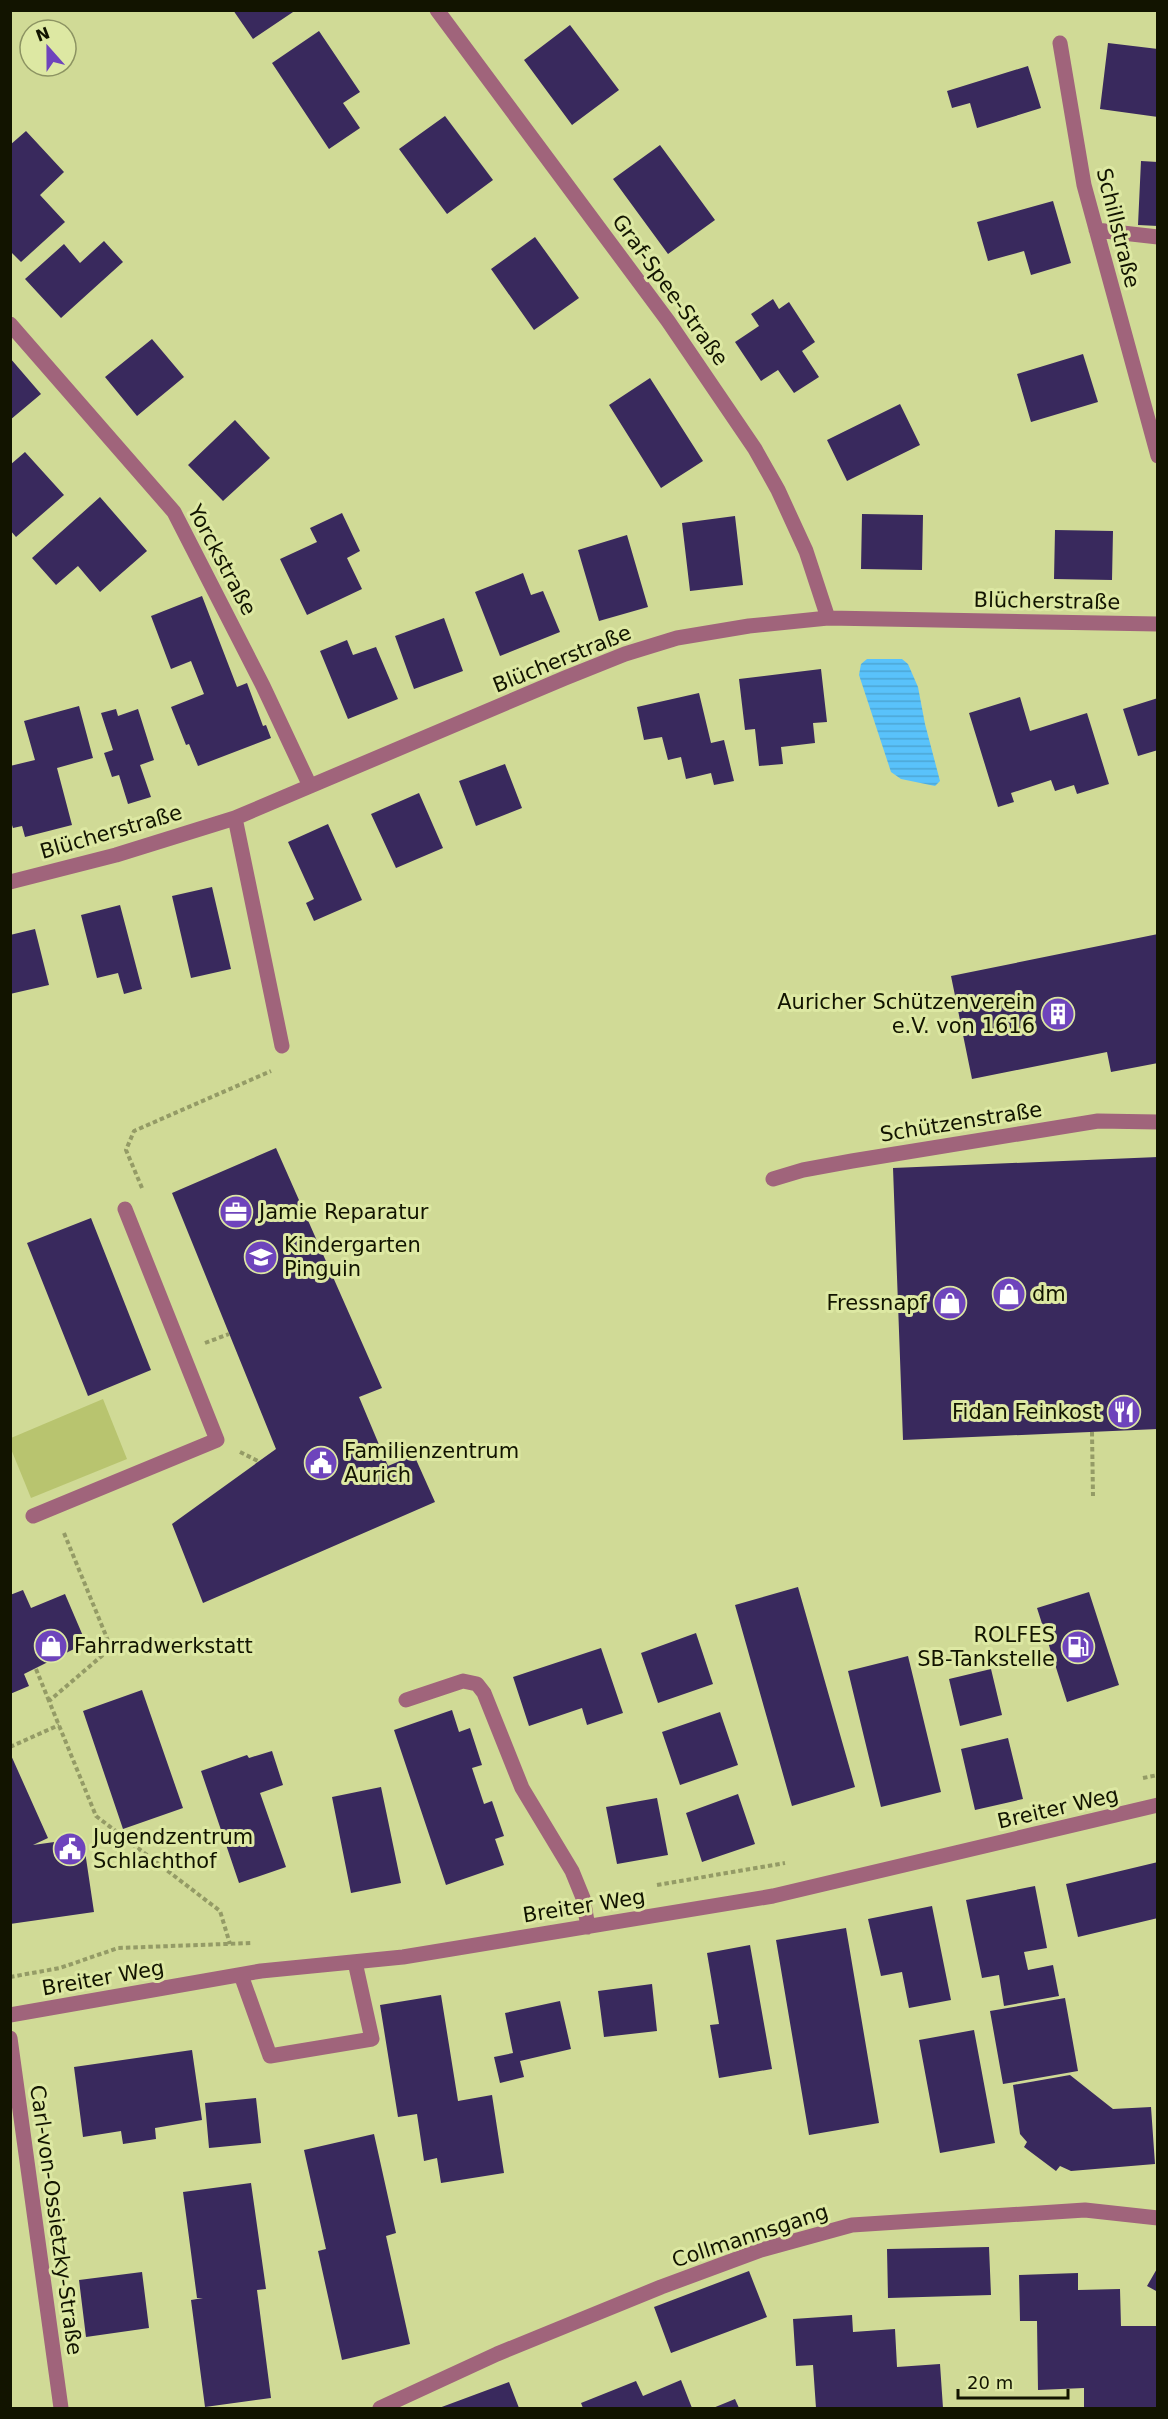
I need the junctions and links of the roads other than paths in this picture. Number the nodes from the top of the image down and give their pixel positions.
1 (437, 10) edge
2 (1060, 43) dead end
3 (1096, 230) junction
4 (1158, 237) edge
5 (10, 324) edge
6 (1158, 456) edge
7 (828, 618) junction
8 (1158, 624) edge
9 (310, 786) junction
10 (235, 818) junction
11 (10, 882) edge
12 (282, 1046) road end
13 (1158, 1122) edge
14 (773, 1179) dead end
15 (125, 1209) road end
16 (33, 1516) dead end
17 (406, 1700) dead end
18 (1158, 1806) edge
19 (588, 1927) junction
20 (355, 1962) junction
21 (241, 1975) junction
22 (10, 2016) edge
23 (10, 2038) edge
24 (1158, 2218) edge
25 (61, 2409) edge
26 (380, 2409) edge

1 - 7 street, Graf-Spee-Straße
2 - 3 street, Schillstraße
3 - 4 street
3 - 6 street, Schillstraße
5 - 9 street, Yorckstraße
7 - 8 street, Blücherstraße
7 - 9 street, Blücherstraße
9 - 10 street, Blücherstraße
10 - 11 street, Blücherstraße
10 - 12 street
13 - 14 street, Schützenstraße
15 - 16 street
17 - 19 street
18 - 19 street, Breiter Weg
19 - 20 street, Breiter Weg
20 - 21 street, Breiter Weg
20 - 21 street
21 - 22 street, Breiter Weg
23 - 25 street, Carl-von-Ossietzky-Straße
24 - 26 street, Collmannsgang

